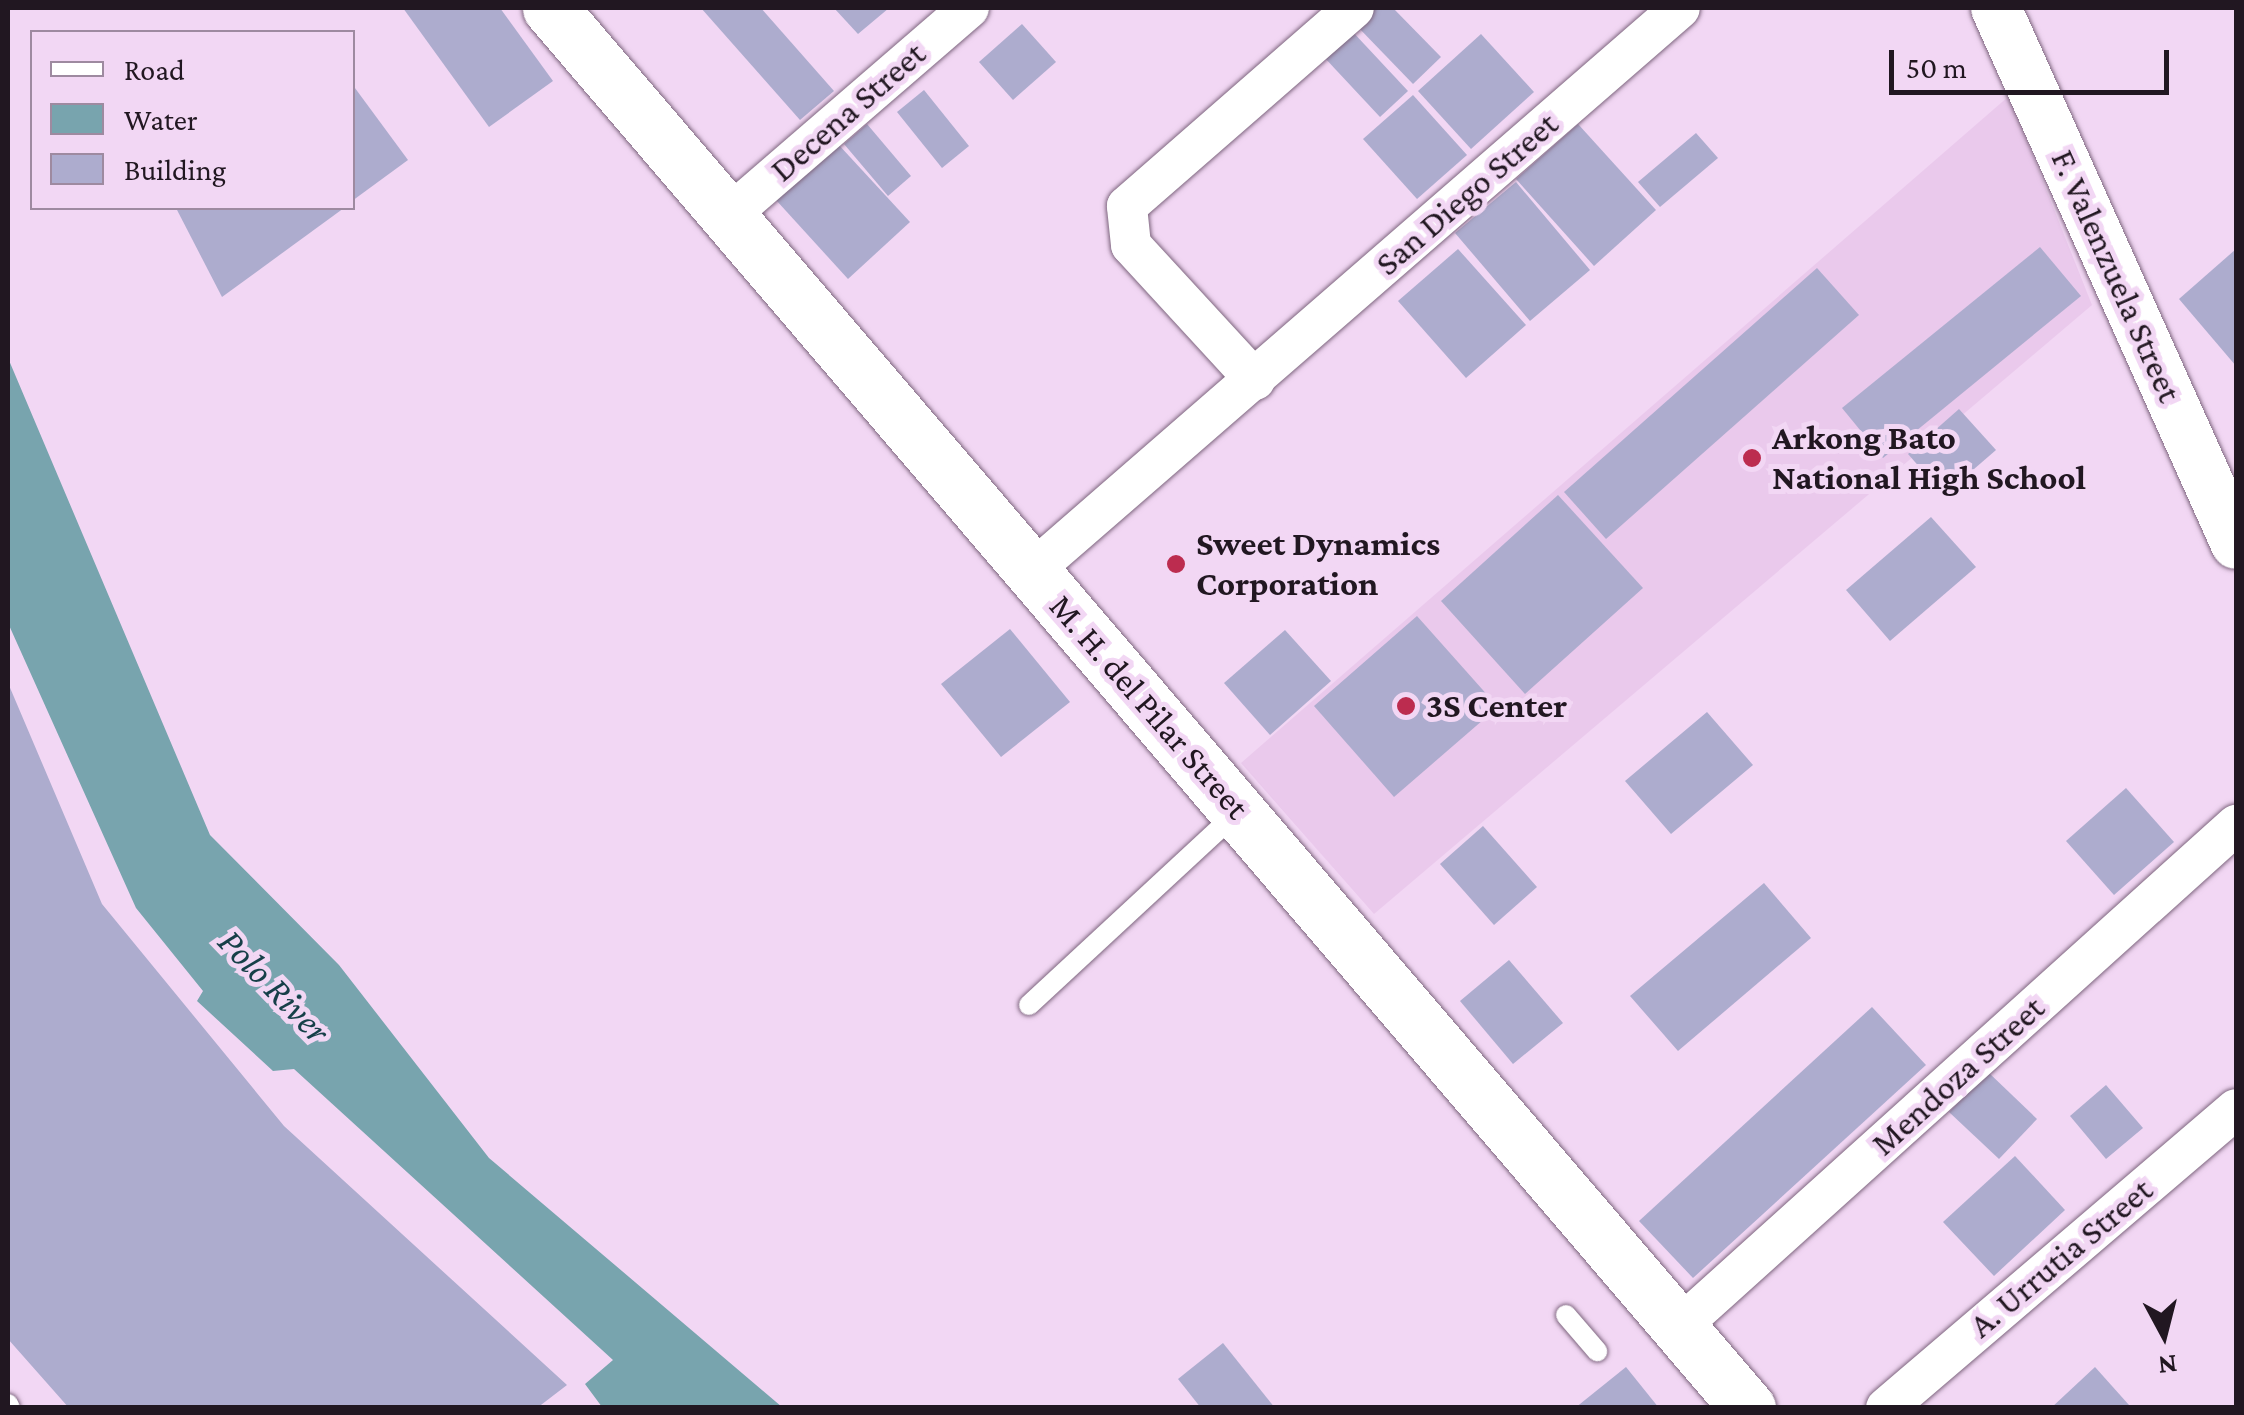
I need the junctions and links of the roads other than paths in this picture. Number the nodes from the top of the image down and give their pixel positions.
1 (969, 8) edge
2 (1354, 8) edge
3 (1680, 8) edge
4 (1996, 8) edge
5 (557, 10) edge
6 (728, 216) junction
7 (1255, 380) junction
8 (2236, 544) edge
9 (1032, 571) junction
10 (1238, 812) junction
11 (2236, 824) edge
12 (1029, 1004) dead end
13 (2236, 1109) edge
14 (1566, 1316) dead end
15 (1679, 1327) junction
16 (1597, 1351) dead end
17 (1748, 1408) edge
18 (1886, 1408) edge

1 - 6 street, Decena Street
2 - 7 street
3 - 7 street, San Diego Street
4 - 8 street, F. Valenzuela Street
5 - 6 main road, M. H. del Pilar Street
6 - 9 main road, M. H. del Pilar Street
7 - 9 street, San Diego Street
9 - 10 main road, M. H. del Pilar Street
10 - 12 lane
10 - 15 main road, M. H. del Pilar Street
11 - 15 street, Mendoza Street
13 - 18 street, A. Urrutia Street
14 - 16 lane
15 - 17 main road, M. H. del Pilar Street

